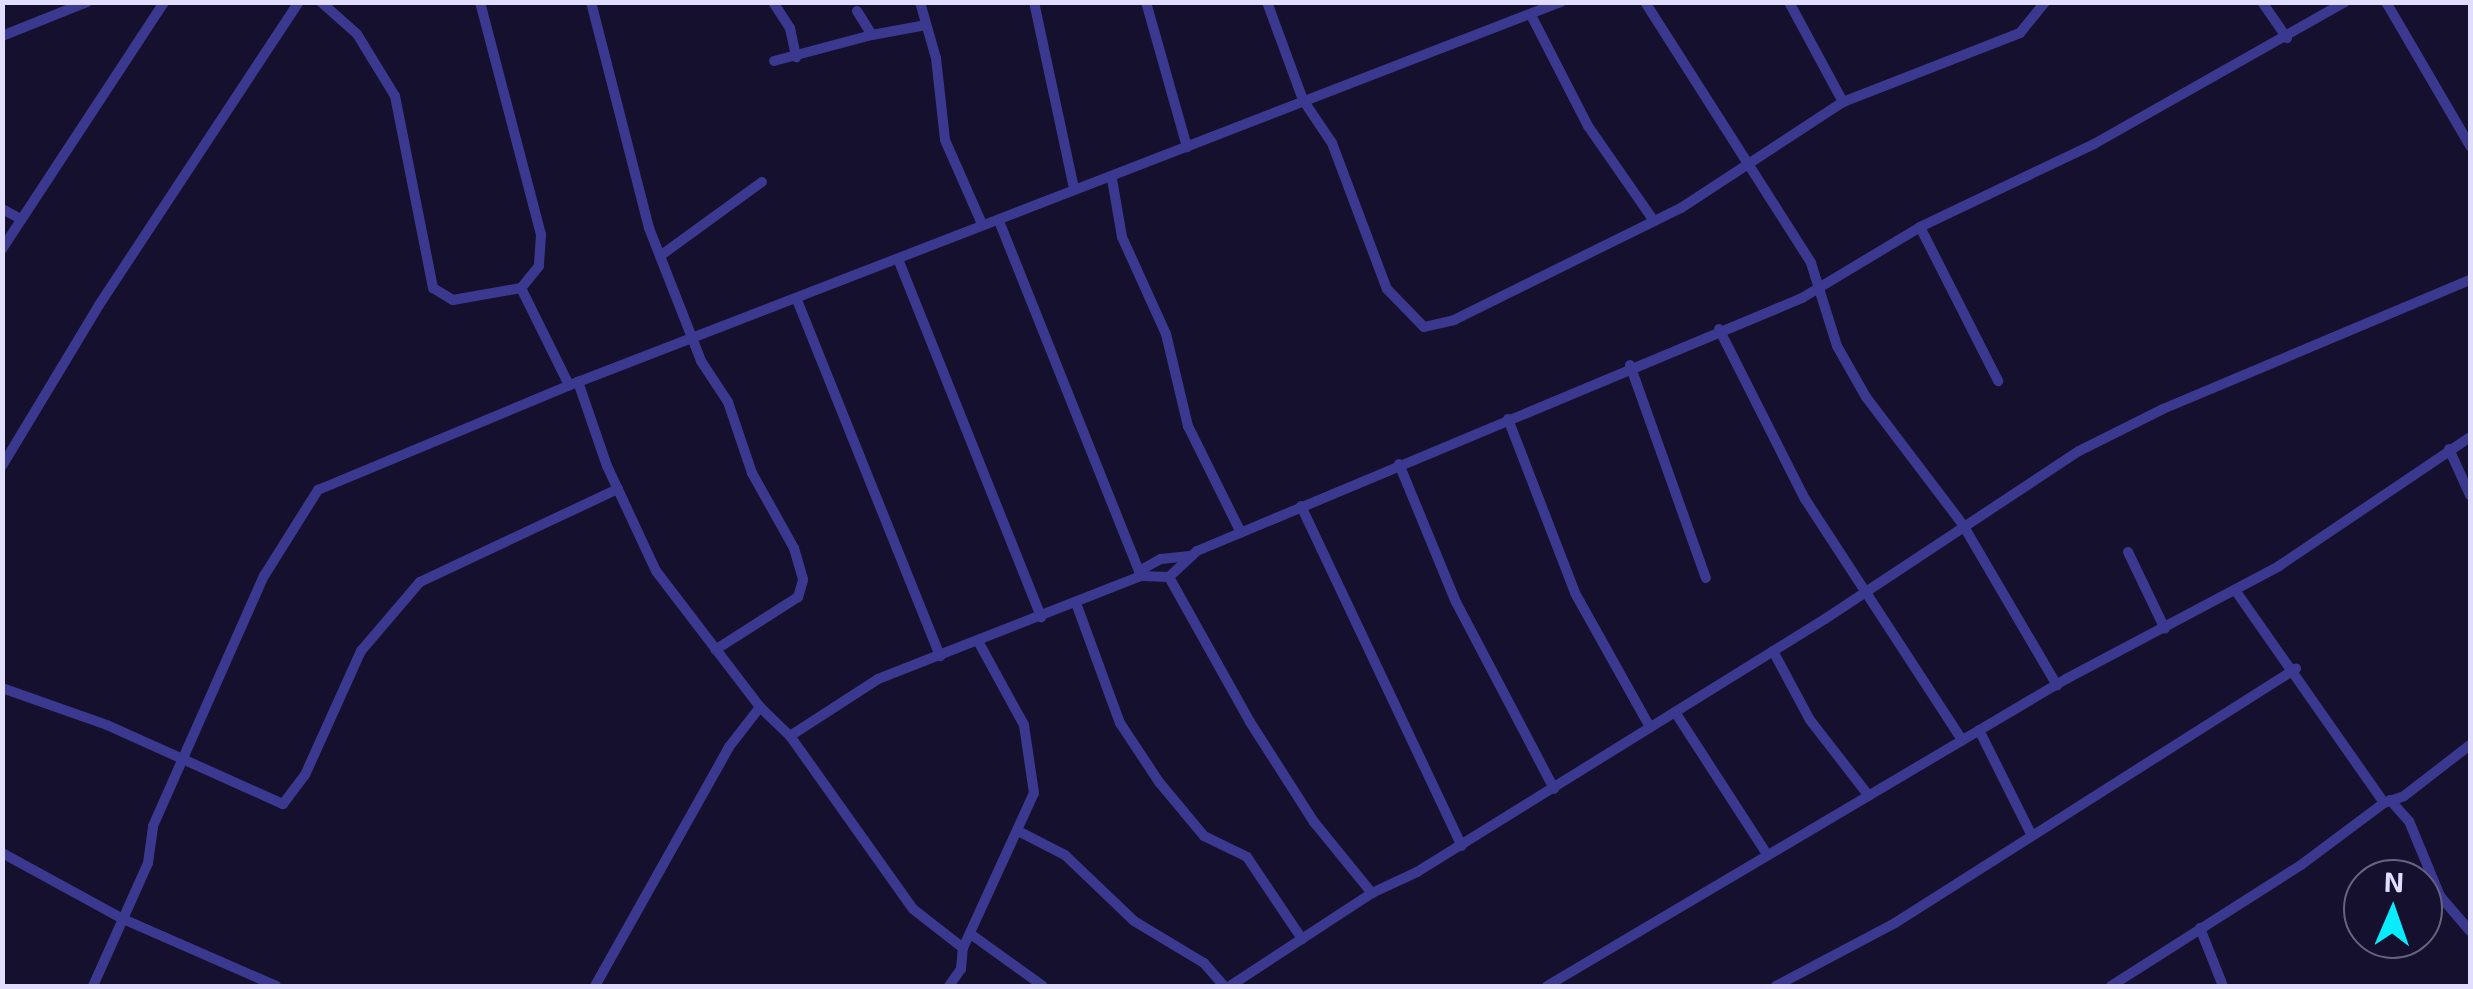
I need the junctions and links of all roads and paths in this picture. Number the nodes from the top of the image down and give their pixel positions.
1 (87, 2) edge
2 (164, 2) edge
3 (299, 2) edge
4 (321, 2) edge
5 (480, 2) edge
6 (773, 2) edge
7 (920, 2) edge
8 (1034, 2) edge
9 (1146, 2) edge
10 (1266, 2) edge
11 (1560, 2) edge
12 (1644, 2) edge
13 (1789, 2) edge
14 (2045, 2) edge
15 (2262, 2) edge
16 (2345, 2) edge
17 (2386, 2) edge
18 (592, 4) edge
19 (857, 11) dead end
20 (1531, 16) junction
21 (926, 26) junction
22 (2, 36) edge
23 (872, 36) junction
24 (2287, 38) junction
25 (796, 57) junction
26 (774, 61) dead end
27 (1302, 100) junction
28 (1843, 102) junction
29 (2470, 146) edge
30 (1186, 147) junction
31 (1746, 171) junction
32 (1112, 178) junction
33 (762, 182) dead end
34 (1074, 188) junction
35 (2, 209) edge
36 (19, 218) junction
37 (999, 221) junction
38 (1654, 221) junction
39 (982, 224) junction
40 (1920, 227) junction
41 (2, 250) edge
42 (660, 256) junction
43 (898, 259) junction
44 (2470, 280) edge
45 (521, 288) junction
46 (1816, 289) junction
47 (797, 300) junction
48 (1719, 329) junction
49 (694, 339) junction
50 (1630, 365) junction
51 (1998, 381) dead end
52 (573, 384) junction
53 (1508, 418) junction
54 (2470, 437) edge
55 (2449, 448) junction
56 (1399, 464) junction
57 (2, 466) edge
58 (618, 489) junction
59 (2470, 495) edge
60 (1301, 506) junction
61 (1964, 525) junction
62 (1241, 533) junction
63 (2128, 552) dead end
64 (1192, 556) junction
65 (1140, 574) junction
66 (1170, 577) junction
67 (1706, 578) dead end
68 (2235, 590) junction
69 (1864, 594) junction
70 (1076, 603) junction
71 (1041, 616) junction
72 (2165, 629) junction
73 (978, 641) junction
74 (715, 650) junction
75 (1773, 650) junction
76 (940, 656) junction
77 (2296, 669) junction
78 (2056, 686) junction
79 (2, 688) edge
80 (760, 708) junction
81 (1674, 712) junction
82 (1650, 728) junction
83 (1980, 730) junction
84 (790, 736) junction
85 (1962, 740) junction
86 (2470, 745) edge
87 (184, 761) junction
88 (1554, 790) junction
89 (1868, 796) junction
90 (2387, 801) junction
91 (1020, 832) junction
92 (2031, 834) junction
93 (1462, 846) junction
94 (2, 853) edge
95 (1767, 854) junction
96 (1372, 893) junction
97 (123, 919) junction
98 (2200, 928) junction
99 (2470, 931) edge
100 (972, 935) junction
101 (1302, 939) junction
102 (962, 948) junction
103 (268, 985) edge
104 (93, 986) edge
105 (595, 986) edge
106 (949, 986) edge
107 (1043, 986) edge
108 (1227, 986) edge
109 (1547, 986) edge
110 (1776, 986) edge
111 (2110, 986) edge
112 (2222, 986) edge

1 - 22 street
2 - 36 street
3 - 57 street
4 - 45 street
5 - 45 street
6 - 25 street
7 - 21 street
8 - 34 street
9 - 30 street
10 - 27 street
11 - 20 street
12 - 31 street
13 - 28 street
14 - 28 street
15 - 24 street
16 - 24 street
17 - 29 street
18 - 42 street
19 - 23 street
20 - 27 street
20 - 38 street
21 - 23 street
21 - 39 street
23 - 25 street
24 - 40 street
25 - 26 street
27 - 30 street
27 - 38 street
28 - 31 street
30 - 32 street
31 - 38 street
31 - 46 street
32 - 34 street
32 - 62 street
33 - 42 street
34 - 37 street
35 - 36 street
36 - 41 street
37 - 39 street
37 - 65 street
39 - 43 street
40 - 46 street
40 - 51 street
42 - 49 street
43 - 47 street
43 - 71 street
44 - 61 street
45 - 52 street
46 - 48 street
46 - 61 street
47 - 49 street
47 - 76 street
48 - 50 street
48 - 69 street
49 - 52 street
49 - 74 street
50 - 53 street
50 - 67 street
52 - 58 street
52 - 87 street
53 - 56 street
53 - 82 street
54 - 55 street
55 - 59 street
55 - 68 street
56 - 60 street
56 - 88 street
58 - 74 street
58 - 87 street
60 - 62 street
60 - 93 street
61 - 69 street
61 - 78 street
62 - 64 street
63 - 72 street
64 - 65 street
64 - 66 street
65 - 66 street
65 - 70 street
66 - 96 street
68 - 72 street
68 - 77 street
69 - 75 street
69 - 85 street
70 - 71 street
70 - 101 street
71 - 73 street
72 - 78 street
73 - 76 street
73 - 91 street
74 - 80 street
75 - 81 street
75 - 89 street
76 - 84 street
77 - 90 street
77 - 92 street
78 - 83 street
79 - 87 street
80 - 84 street
80 - 105 street
81 - 82 street
81 - 95 street
82 - 88 street
83 - 85 street
83 - 92 street
84 - 102 street
85 - 89 street
86 - 90 street
87 - 97 street
88 - 93 street
89 - 95 street
90 - 98 street
90 - 99 street
91 - 100 street
91 - 108 street
92 - 110 street
93 - 96 street
94 - 97 street
95 - 109 street
96 - 101 street
97 - 103 street
97 - 104 street
98 - 111 street
98 - 112 street
100 - 102 street
100 - 107 street
101 - 108 street
102 - 106 street

